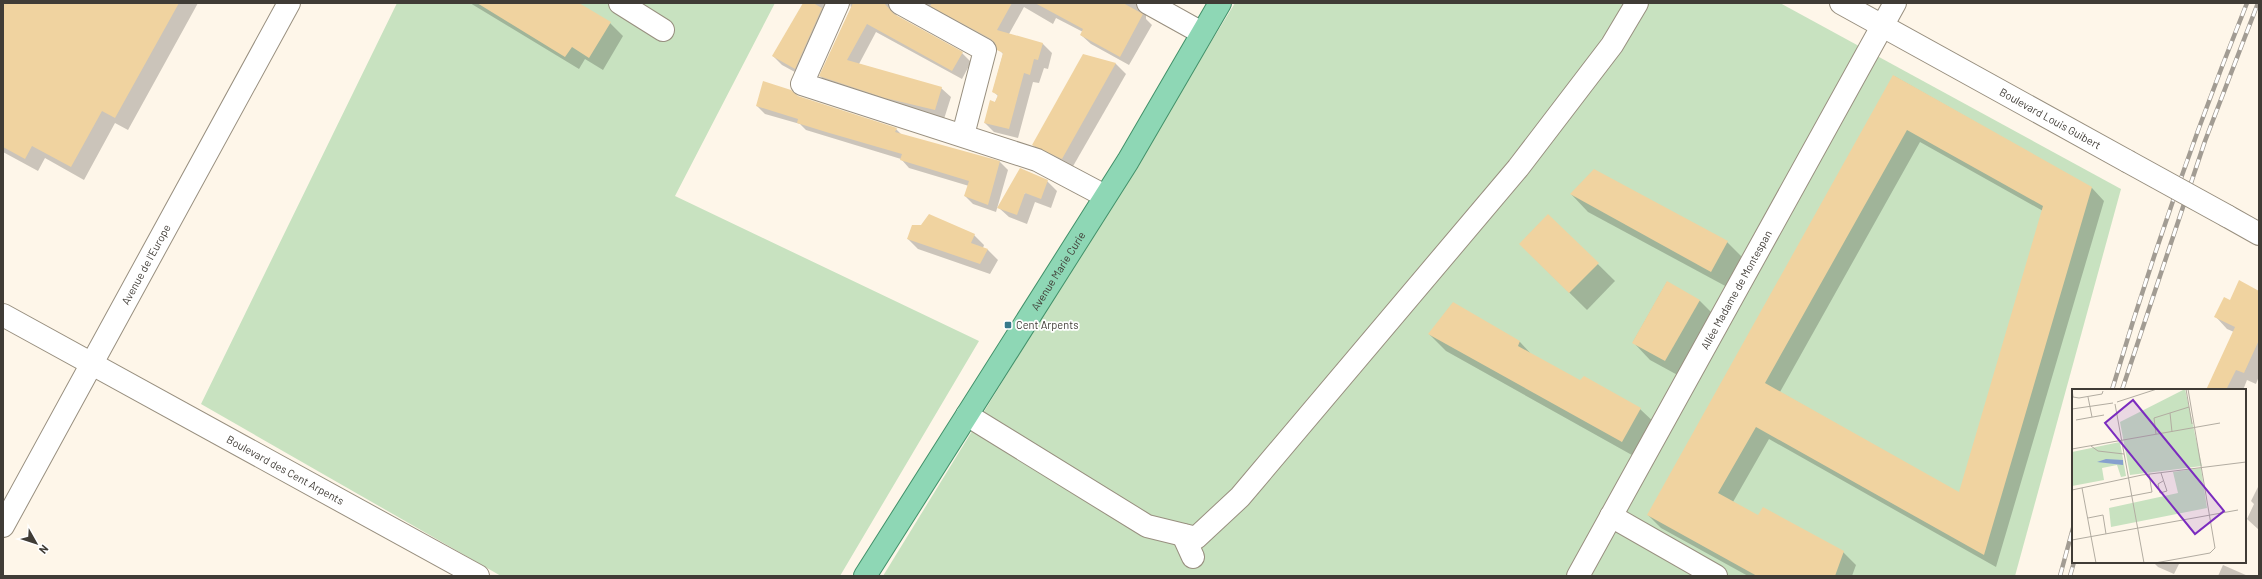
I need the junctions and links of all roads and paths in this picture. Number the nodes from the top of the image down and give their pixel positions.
1 (289, 3) edge
2 (620, 3) edge
3 (838, 3) edge
4 (900, 3) edge
5 (1148, 3) edge
6 (1220, 3) edge
7 (1637, 3) edge
8 (1841, 3) edge
9 (1895, 3) edge
10 (1883, 26) junction
11 (663, 30) dead end
12 (1202, 33) junction
13 (963, 134) junction
14 (1105, 196) junction
15 (2259, 234) edge
16 (3, 315) edge
17 (91, 364) junction
18 (967, 415) junction
19 (1611, 516) junction
20 (3, 526) edge
21 (1183, 535) junction
22 (1194, 557) dead end
23 (478, 576) edge
24 (865, 576) edge
25 (1578, 576) edge
26 (1716, 576) edge

1 - 17 street, Avenue de l'Europe
2 - 11 street
3 - 13 street
4 - 13 street
5 - 12 street
6 - 12 main road, Avenue Marie Curie
7 - 21 street
8 - 10 street, Boulevard Louis Guibert
9 - 10 street, Allée Madame de Montespan
10 - 15 street, Boulevard Louis Guibert, bridge
10 - 19 street, Allée Madame de Montespan
12 - 14 main road, Avenue Marie Curie
13 - 14 street
14 - 18 main road, Avenue Marie Curie
16 - 17 street, Boulevard des Cent Arpents
17 - 20 street, Avenue de l'Europe
17 - 23 street, Boulevard des Cent Arpents
18 - 21 street
18 - 24 main road, Avenue Marie Curie
19 - 25 street, Allée Madame de Montespan
19 - 26 street
21 - 22 street

